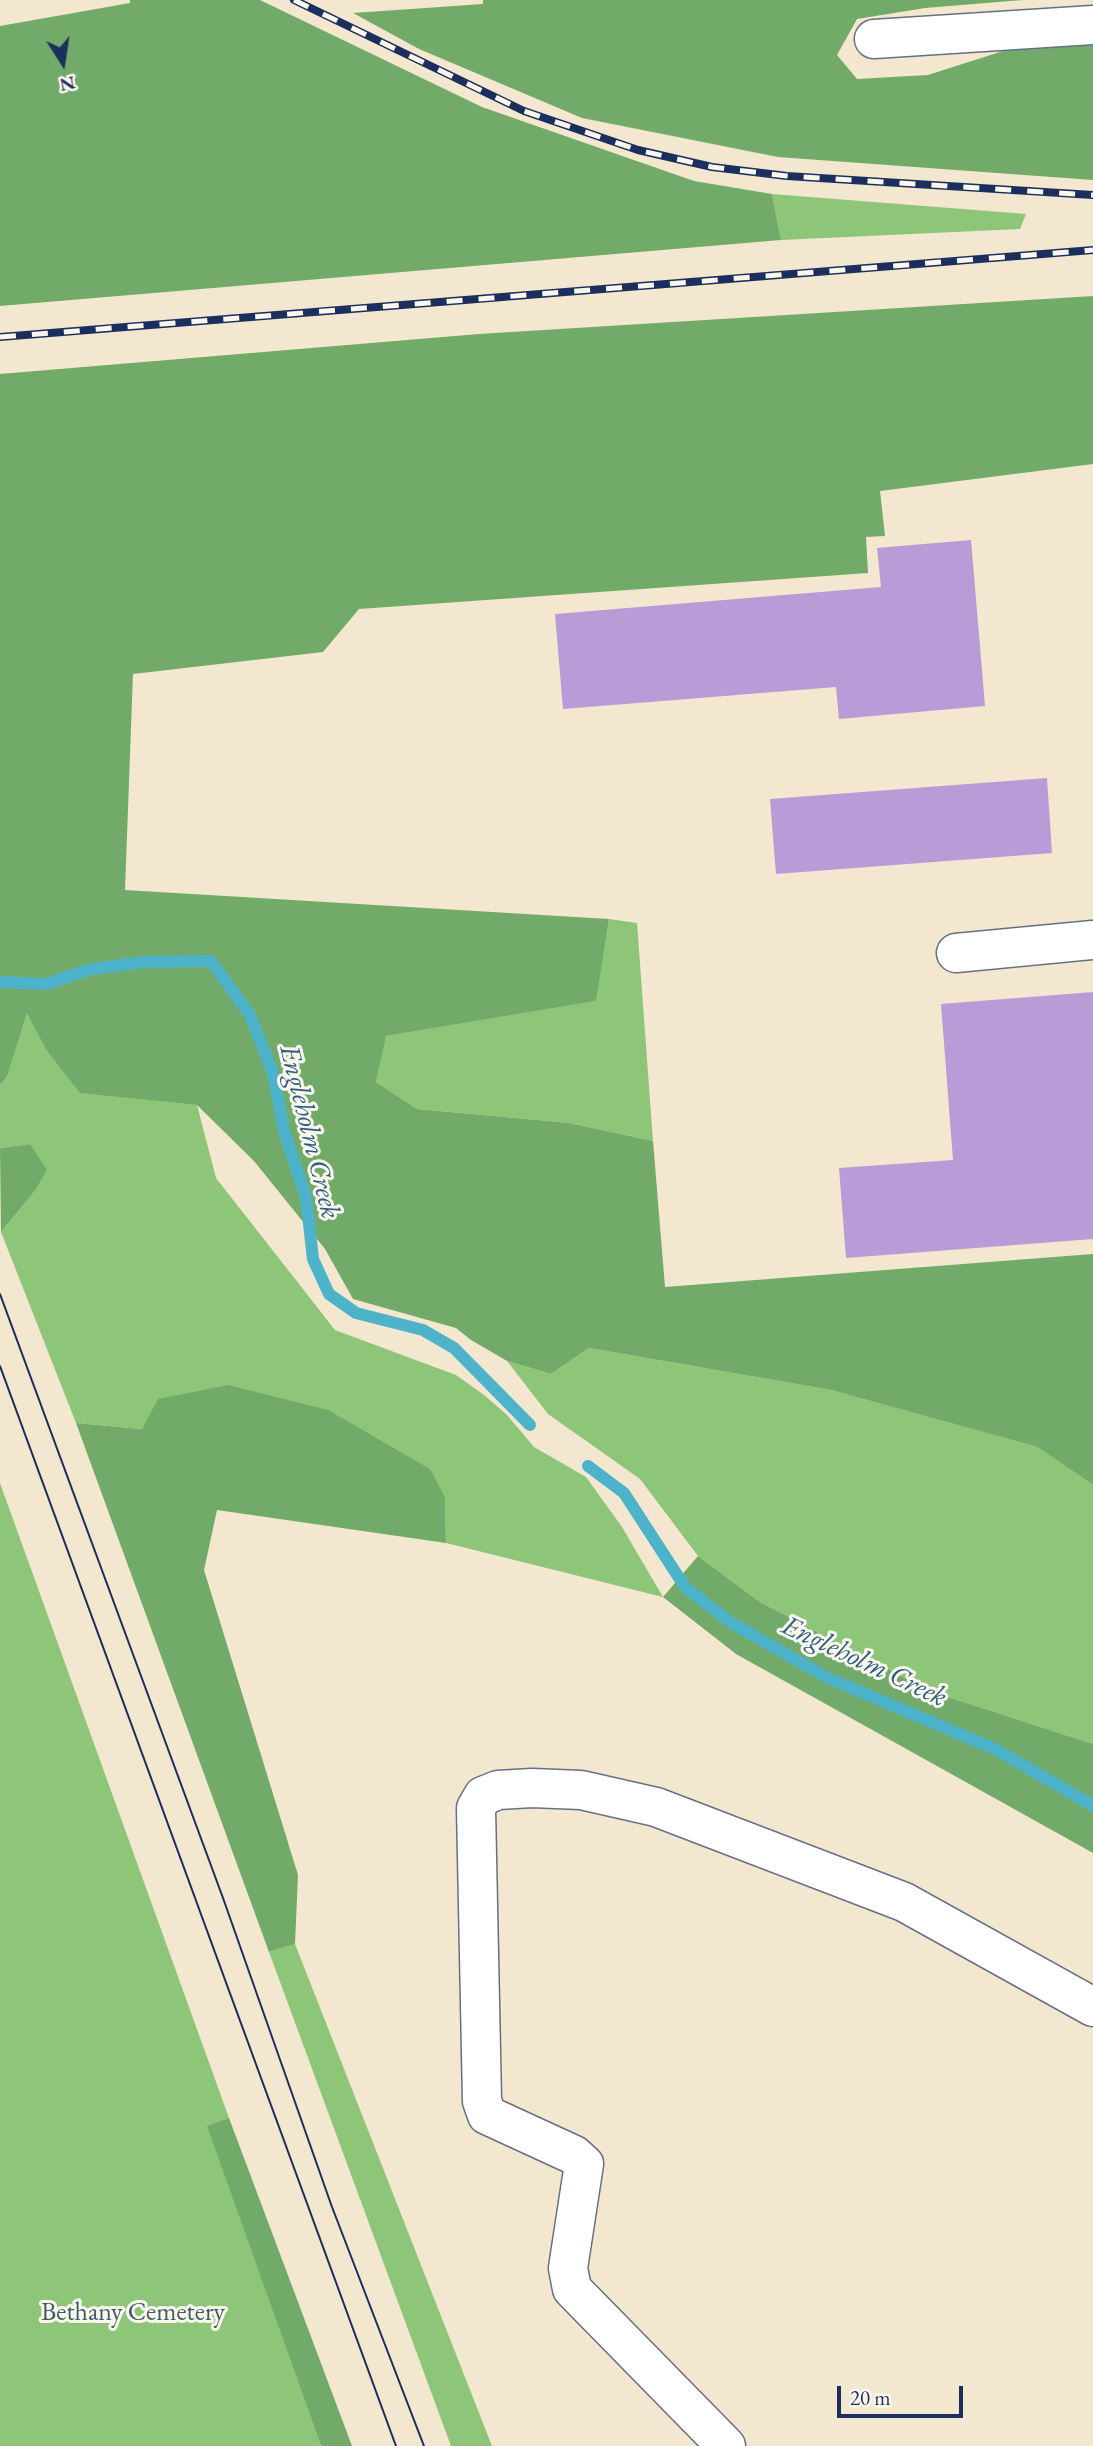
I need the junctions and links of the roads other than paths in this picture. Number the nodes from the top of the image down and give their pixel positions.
1 (1093, 25) edge
2 (874, 38) dead end
3 (1093, 940) edge
4 (956, 953) dead end
5 (1093, 2007) edge
6 (726, 2446) edge

1 - 2 lane
3 - 4 lane
5 - 6 lane

